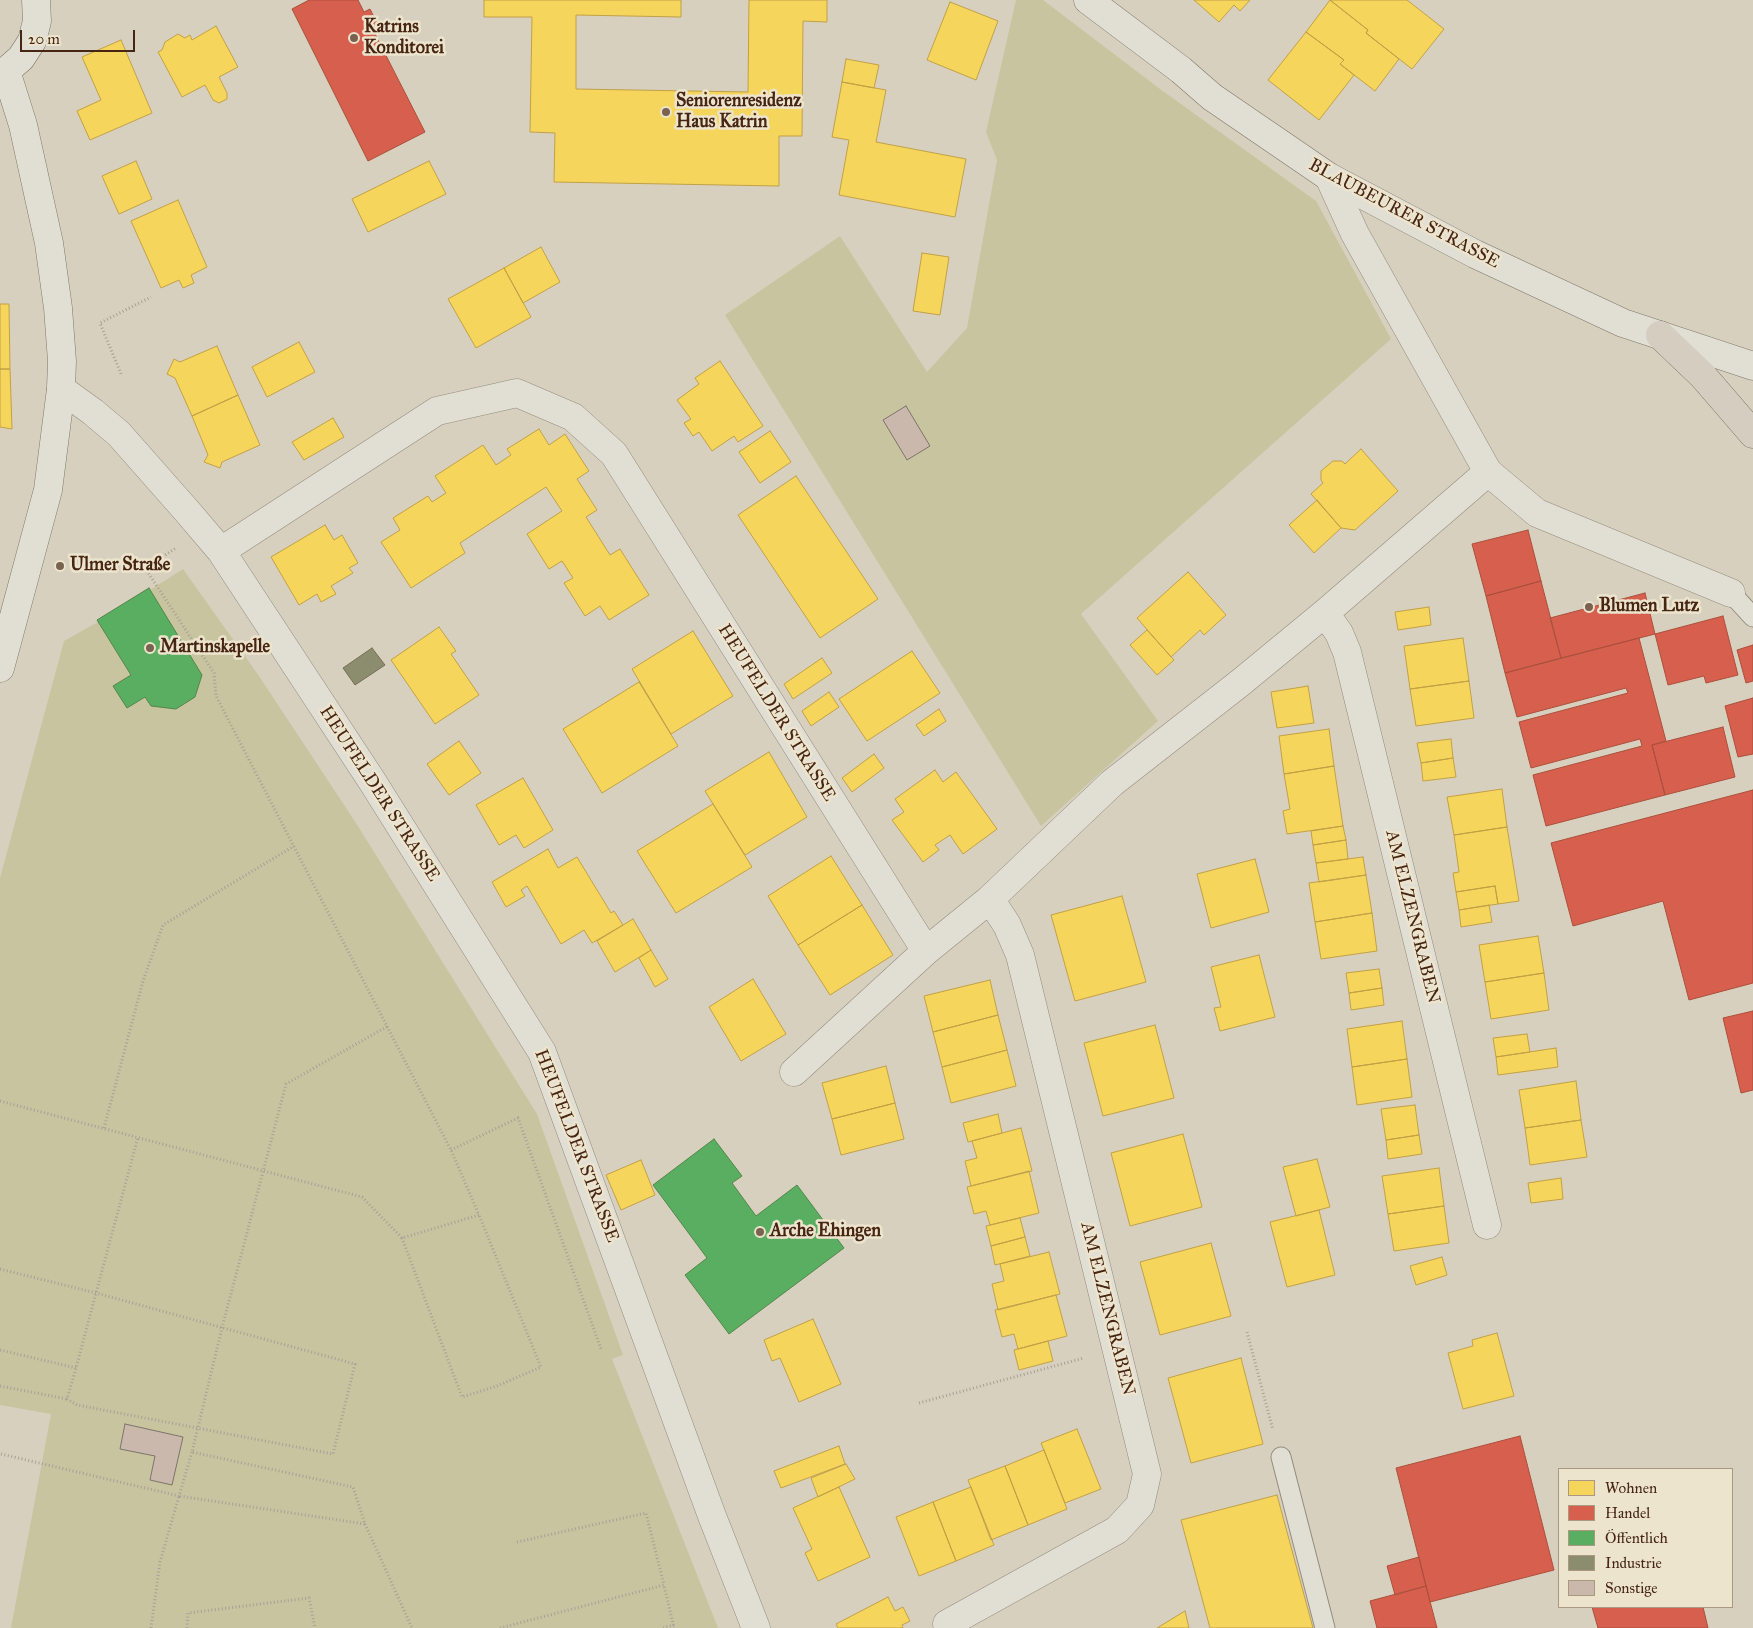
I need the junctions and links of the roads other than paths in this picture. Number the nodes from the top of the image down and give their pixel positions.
1 (37, 0) edge
2 (1088, 0) edge
3 (3, 72) edge
4 (1329, 177) junction
5 (1660, 336) junction
6 (1753, 366) edge
7 (61, 389) junction
8 (1753, 434) edge
9 (1488, 472) junction
10 (221, 551) junction
11 (1731, 593) joint
12 (1325, 613) junction
13 (1753, 617) edge
14 (0, 668) edge
15 (990, 899) junction
16 (926, 951) junction
17 (794, 1072) dead end
18 (1487, 1225) dead end
19 (1281, 1457) road end
20 (948, 1624) dead end
21 (756, 1628) edge
22 (1325, 1628) edge

1 - 3 street
2 - 4 street, BLAUBEURER STRASSE
3 - 7 street
4 - 5 street, BLAUBEURER STRASSE
4 - 9 street
5 - 6 street, BLAUBEURER STRASSE
5 - 8 main road
7 - 10 street, HEUFELDER STRASSE
7 - 14 street
9 - 11 street
9 - 12 street
10 - 16 street, HEUFELDER STRASSE
10 - 21 street, HEUFELDER STRASSE
11 - 13 lane
12 - 15 street
12 - 18 street, AM ELZENGRABEN
15 - 16 street
15 - 20 street, AM ELZENGRABEN
16 - 17 street
19 - 22 lane

